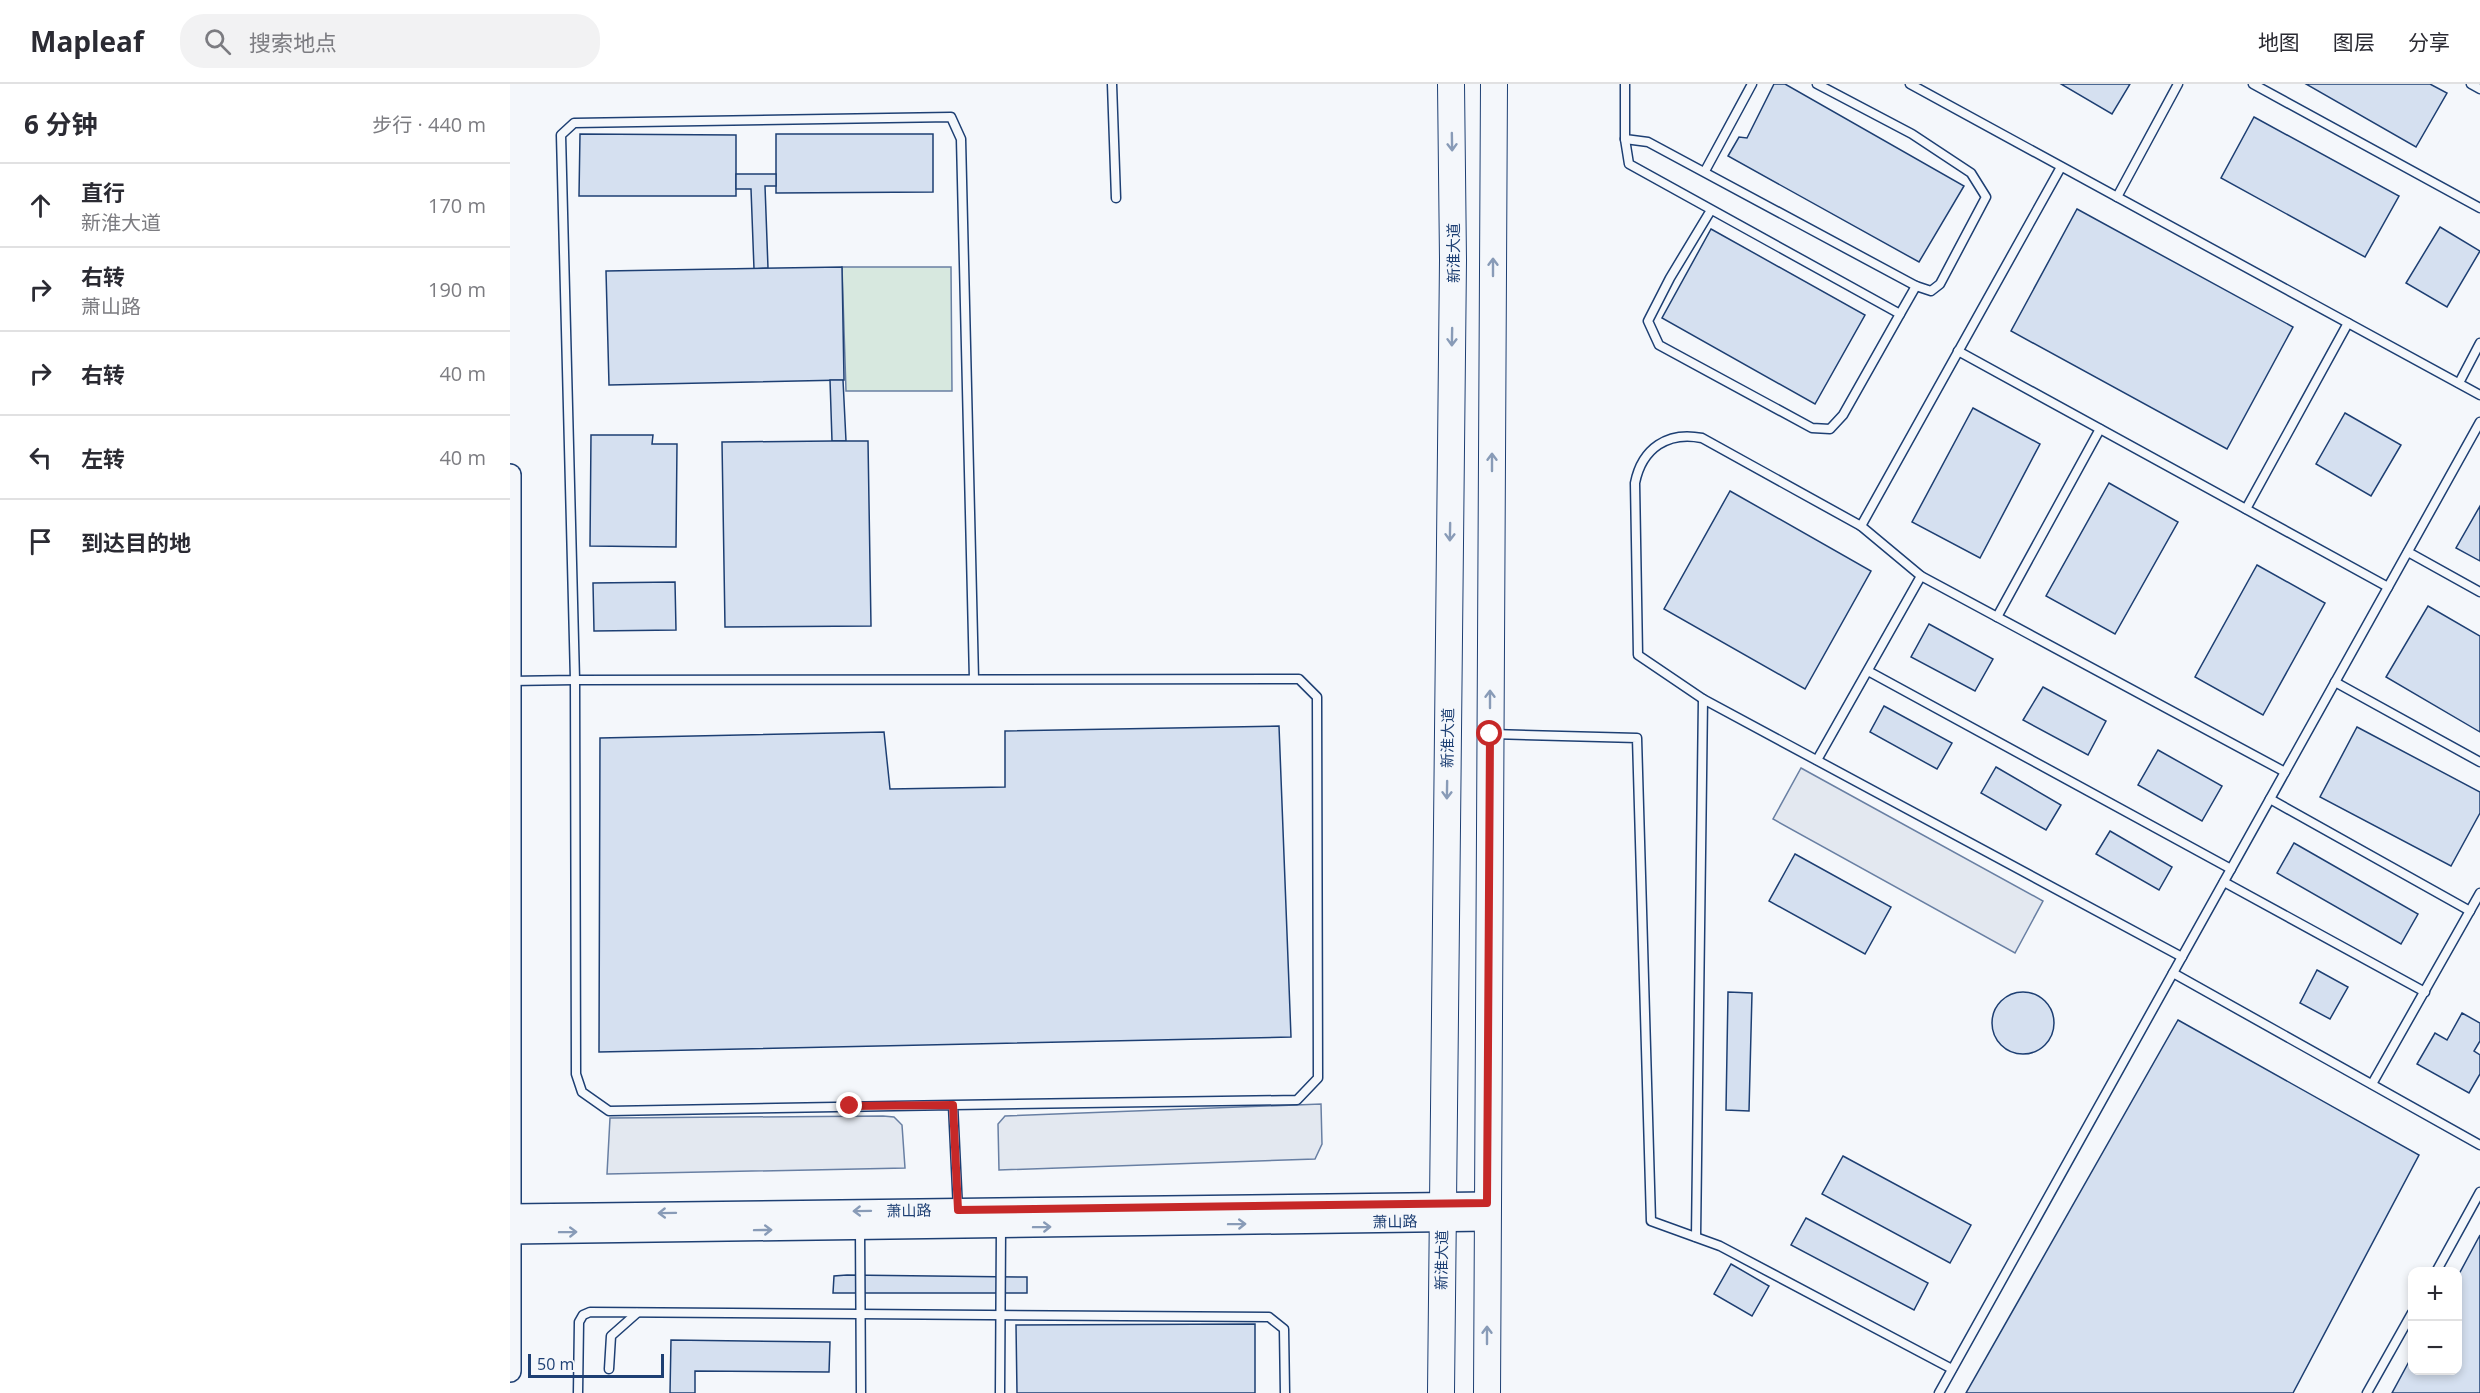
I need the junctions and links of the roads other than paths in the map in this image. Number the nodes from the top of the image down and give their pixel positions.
1 (1112, 84) edge
2 (1451, 84) edge
3 (1494, 84) edge
4 (1625, 84) edge
5 (1752, 84) edge
6 (1817, 84) edge
7 (1910, 84) edge
8 (2178, 84) edge
9 (2253, 84) edge
10 (2471, 84) edge
11 (2480, 89) edge
12 (1625, 139) junction
13 (2061, 166) junction
14 (1704, 171) junction
15 (2116, 197) junction
16 (1116, 198) dead end
17 (2480, 208) edge
18 (1711, 210) junction
19 (1916, 286) junction
20 (1900, 314) junction
21 (2348, 323) junction
22 (2480, 344) edge
23 (1958, 351) junction
24 (2458, 383) junction
25 (2480, 395) edge
26 (2480, 422) edge
27 (2100, 429) junction
28 (510, 475) edge
29 (2246, 509) junction
30 (1861, 526) junction
31 (2408, 552) junction
32 (1921, 576) junction
33 (2388, 587) junction
34 (2480, 592) edge
35 (1997, 617) junction
36 (1868, 671) junction
37 (974, 679) junction
38 (575, 680) junction
39 (510, 681) edge
40 (2335, 682) junction
41 (1703, 699) junction
42 (1490, 734) junction
43 (1817, 760) junction
44 (2480, 762) edge
45 (2285, 772) junction
46 (2270, 800) junction
47 (2231, 869) junction
48 (2224, 882) junction
49 (2480, 893) edge
50 (2470, 911) junction
51 (2182, 957) junction
52 (2173, 973) junction
53 (2425, 992) junction
54 (2372, 1084) junction
55 (953, 1105) junction
56 (2480, 1145) edge
57 (2480, 1192) edge
58 (1442, 1212) junction
59 (1487, 1212) junction
60 (959, 1219) junction
61 (510, 1224) edge
62 (860, 1228) junction
63 (1000, 1228) junction
64 (1696, 1237) junction
65 (2439, 1267) edge
66 (637, 1313) junction
67 (861, 1314) junction
68 (1000, 1315) junction
69 (2408, 1319) edge
70 (609, 1369) dead end
71 (1952, 1369) junction
72 (510, 1371) edge
73 (578, 1393) edge
74 (861, 1393) edge
75 (1000, 1393) edge
76 (1285, 1393) edge
77 (1441, 1393) edge
78 (1487, 1393) edge
79 (1939, 1393) edge
80 (2367, 1393) edge

1 - 16 lane
2 -> 58 main road, 新淮大道
42 -> 3 main road
4 - 12 lane
5 - 14 lane
6 - 19 lane
7 - 13 lane
8 - 15 lane
9 - 17 lane
10 - 11 lane
12 - 14 lane
12 - 18 lane
13 - 15 lane
13 - 23 lane
14 - 19 lane
15 - 21 lane
18 - 20 lane
18 - 20 lane
19 - 20 lane
21 - 24 lane
21 - 29 lane
22 - 24 lane
23 - 27 lane
23 - 30 lane
24 - 25 lane
26 - 31 lane
27 - 29 lane
27 - 35 lane
28 - 39 street
29 - 33 lane
30 - 32 lane
30 - 41 lane
31 - 33 lane
31 - 34 lane
32 - 35 lane
32 - 36 lane
33 - 40 lane
35 - 45 lane
36 - 43 lane
36 - 47 lane
37 - 38 lane
37 - 38 lane
37 - 55 lane
38 - 39 lane
38 - 55 lane
39 - 61 street
40 - 44 lane
40 - 45 lane
41 - 43 lane
41 - 64 lane
42 - 59 main road
42 - 64 lane
43 - 51 lane
45 - 46 lane
46 - 47 lane
46 - 50 lane
47 - 48 lane
48 - 51 lane
48 - 53 lane
49 - 50 lane
50 - 53 lane
51 - 52 lane
52 - 54 lane
52 - 71 lane
53 - 54 lane
54 - 56 lane
55 - 60 lane
57 - 65 lane
58 - 59 street, 萧山路
58 - 60 street, 萧山路
63 -> 58 street, 萧山路
58 - 77 main road, 新淮大道
78 -> 59 main road
60 -> 61 street, 萧山路
60 - 62 street, 萧山路
60 - 63 street, 萧山路
61 -> 62 street, 萧山路
61 - 72 street
62 - 67 lane
63 - 68 lane
64 - 71 lane
66 - 67 lane
66 - 70 lane
66 - 73 lane
67 - 68 lane
67 - 74 lane
68 - 75 lane
68 - 76 lane
69 - 80 lane
71 - 79 lane

